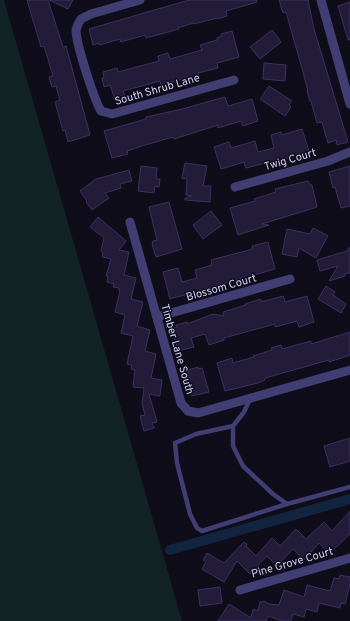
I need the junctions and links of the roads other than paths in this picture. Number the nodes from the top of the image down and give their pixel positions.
1 (140, 0) edge
2 (321, 0) edge
3 (234, 80) dead end
4 (350, 104) edge
5 (350, 152) edge
6 (235, 187) dead end
7 (130, 222) dead end
8 (290, 279) dead end
9 (157, 318) junction
10 (350, 370) edge
11 (250, 398) junction
12 (233, 426) junction
13 (350, 487) edge
14 (286, 504) junction
15 (350, 558) edge
16 (240, 590) dead end

1 - 3 street, South Shrub Lane
2 - 4 street
5 - 6 street, Twig Court
7 - 9 street, Timber Lane South
8 - 9 street, Blossom Court
9 - 11 street, Timber Lane South
10 - 11 street, Timber Lane South
11 - 12 lane
12 - 14 lane
12 - 14 lane
13 - 14 lane
15 - 16 street, Pine Grove Court

